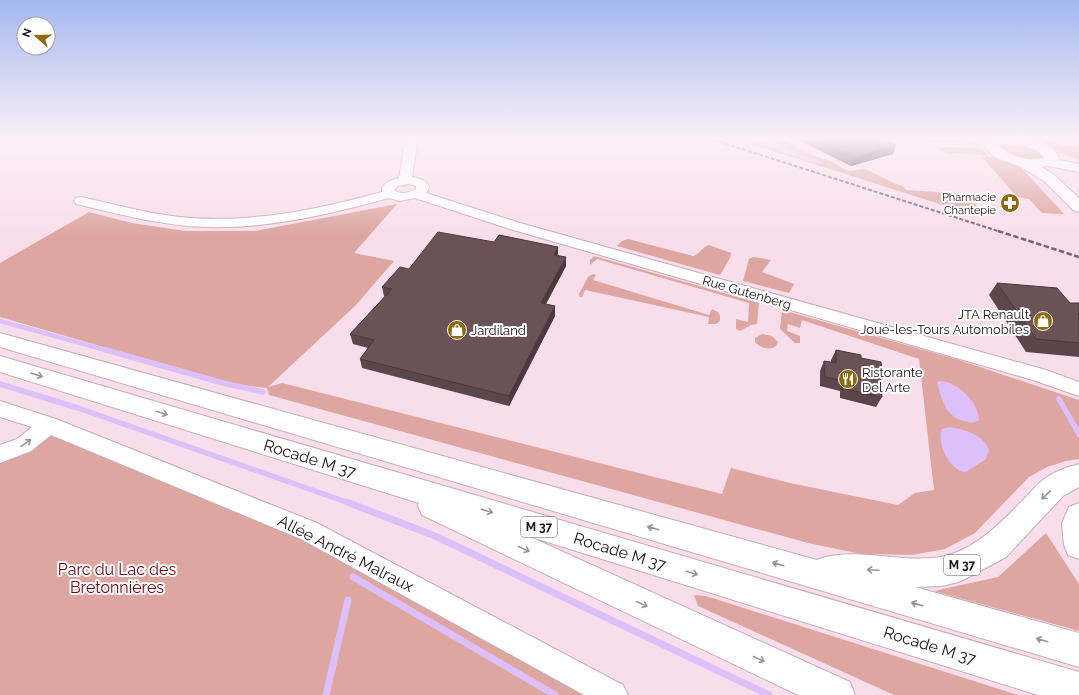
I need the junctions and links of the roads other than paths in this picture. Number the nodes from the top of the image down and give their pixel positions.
1 (406, 170) edge
2 (1037, 170) edge
3 (1048, 170) edge
4 (1049, 178) junction
5 (404, 180) junction
6 (390, 194) junction
7 (415, 194) junction
8 (81, 202) dead end
9 (1079, 207) edge
10 (0, 340) edge
11 (0, 364) edge
12 (1039, 375) junction
13 (1079, 385) edge
14 (1079, 389) edge
15 (0, 409) edge
16 (50, 425) junction
17 (0, 454) edge
18 (362, 473) junction
19 (1079, 475) edge
20 (1079, 516) edge
21 (1079, 545) edge
22 (814, 574) junction
23 (1079, 650) edge
24 (1079, 690) edge
25 (613, 695) edge
26 (837, 695) edge

1 - 5 street
2 - 4 main road
3 - 4 main road
4 - 9 main road
5 - 6 street
5 - 7 street
6 - 7 street
6 - 8 street
7 - 12 street, Rue Gutenberg
22 -> 10 main road, Rocade M 37 / M 37
11 -> 18 main road, Rocade M 37 / M 37
12 - 13 street
12 - 14 street, Rue Gutenberg
15 - 16 street, Allée André Malraux
17 -> 16 street
16 - 25 street, Allée André Malraux
18 -> 24 main road, Rocade M 37 / M 37
18 -> 26 main road, M 37
19 -> 22 main road, M 37
20 - 21 main road
23 -> 22 main road, Rocade M 37 / M 37

